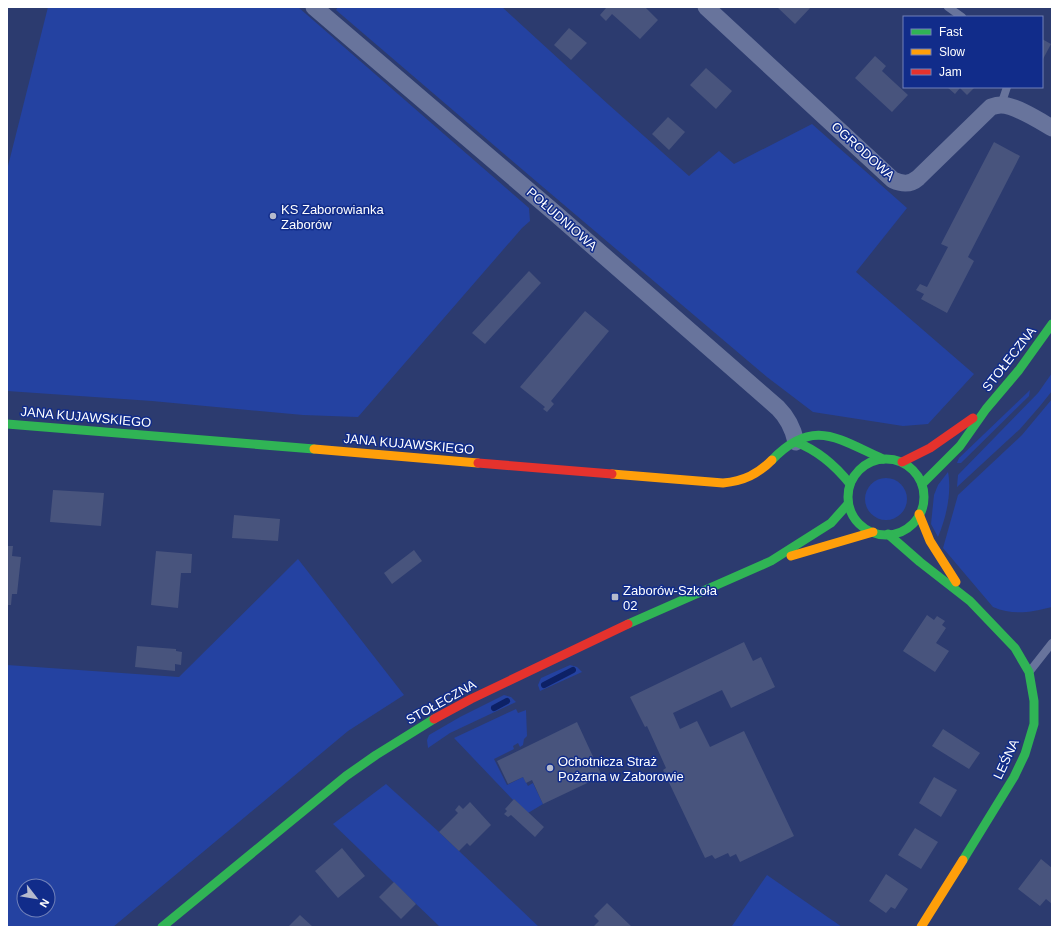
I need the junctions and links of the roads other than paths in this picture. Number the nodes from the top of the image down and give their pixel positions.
1 (314, 7) edge
2 (706, 7) edge
3 (948, 7) edge
4 (961, 16) edge
5 (1007, 88) edge
6 (1001, 105) junction
7 (1052, 128) edge
8 (1052, 324) edge
9 (986, 409) junction
10 (7, 424) edge
11 (796, 442) junction
12 (882, 459) junction
13 (902, 462) junction
14 (850, 484) junction
15 (922, 484) junction
16 (848, 504) junction
17 (919, 514) junction
18 (872, 532) junction
19 (888, 534) junction
20 (771, 561) junction
21 (970, 600) junction
22 (1052, 643) edge
23 (1029, 672) junction
24 (162, 927) edge
25 (921, 927) edge

1 - 11 street, POŁUDNIOWA
2 - 6 street, OGRODOWA
3 - 4 lane
5 - 6 lane
6 - 7 street
8 - 9 main road, STOŁECZNA
9 - 13 main road, STOŁECZNA
9 - 15 main road, STOŁECZNA
10 - 11 main road, JANA KUJAWSKIEGO
11 - 12 main road, JANA KUJAWSKIEGO
11 - 14 main road
12 - 13 main road
12 - 14 main road
13 - 15 main road
14 - 16 main road
15 - 17 main road
16 - 18 main road
16 - 20 main road, STOŁECZNA
17 - 19 main road
17 - 21 main road, LEŚNA
18 - 19 main road
18 - 20 main road, STOŁECZNA
19 - 21 main road, LEŚNA
20 - 24 main road, STOŁECZNA
21 - 23 main road, LEŚNA
22 - 23 lane
23 - 25 main road, LEŚNA

